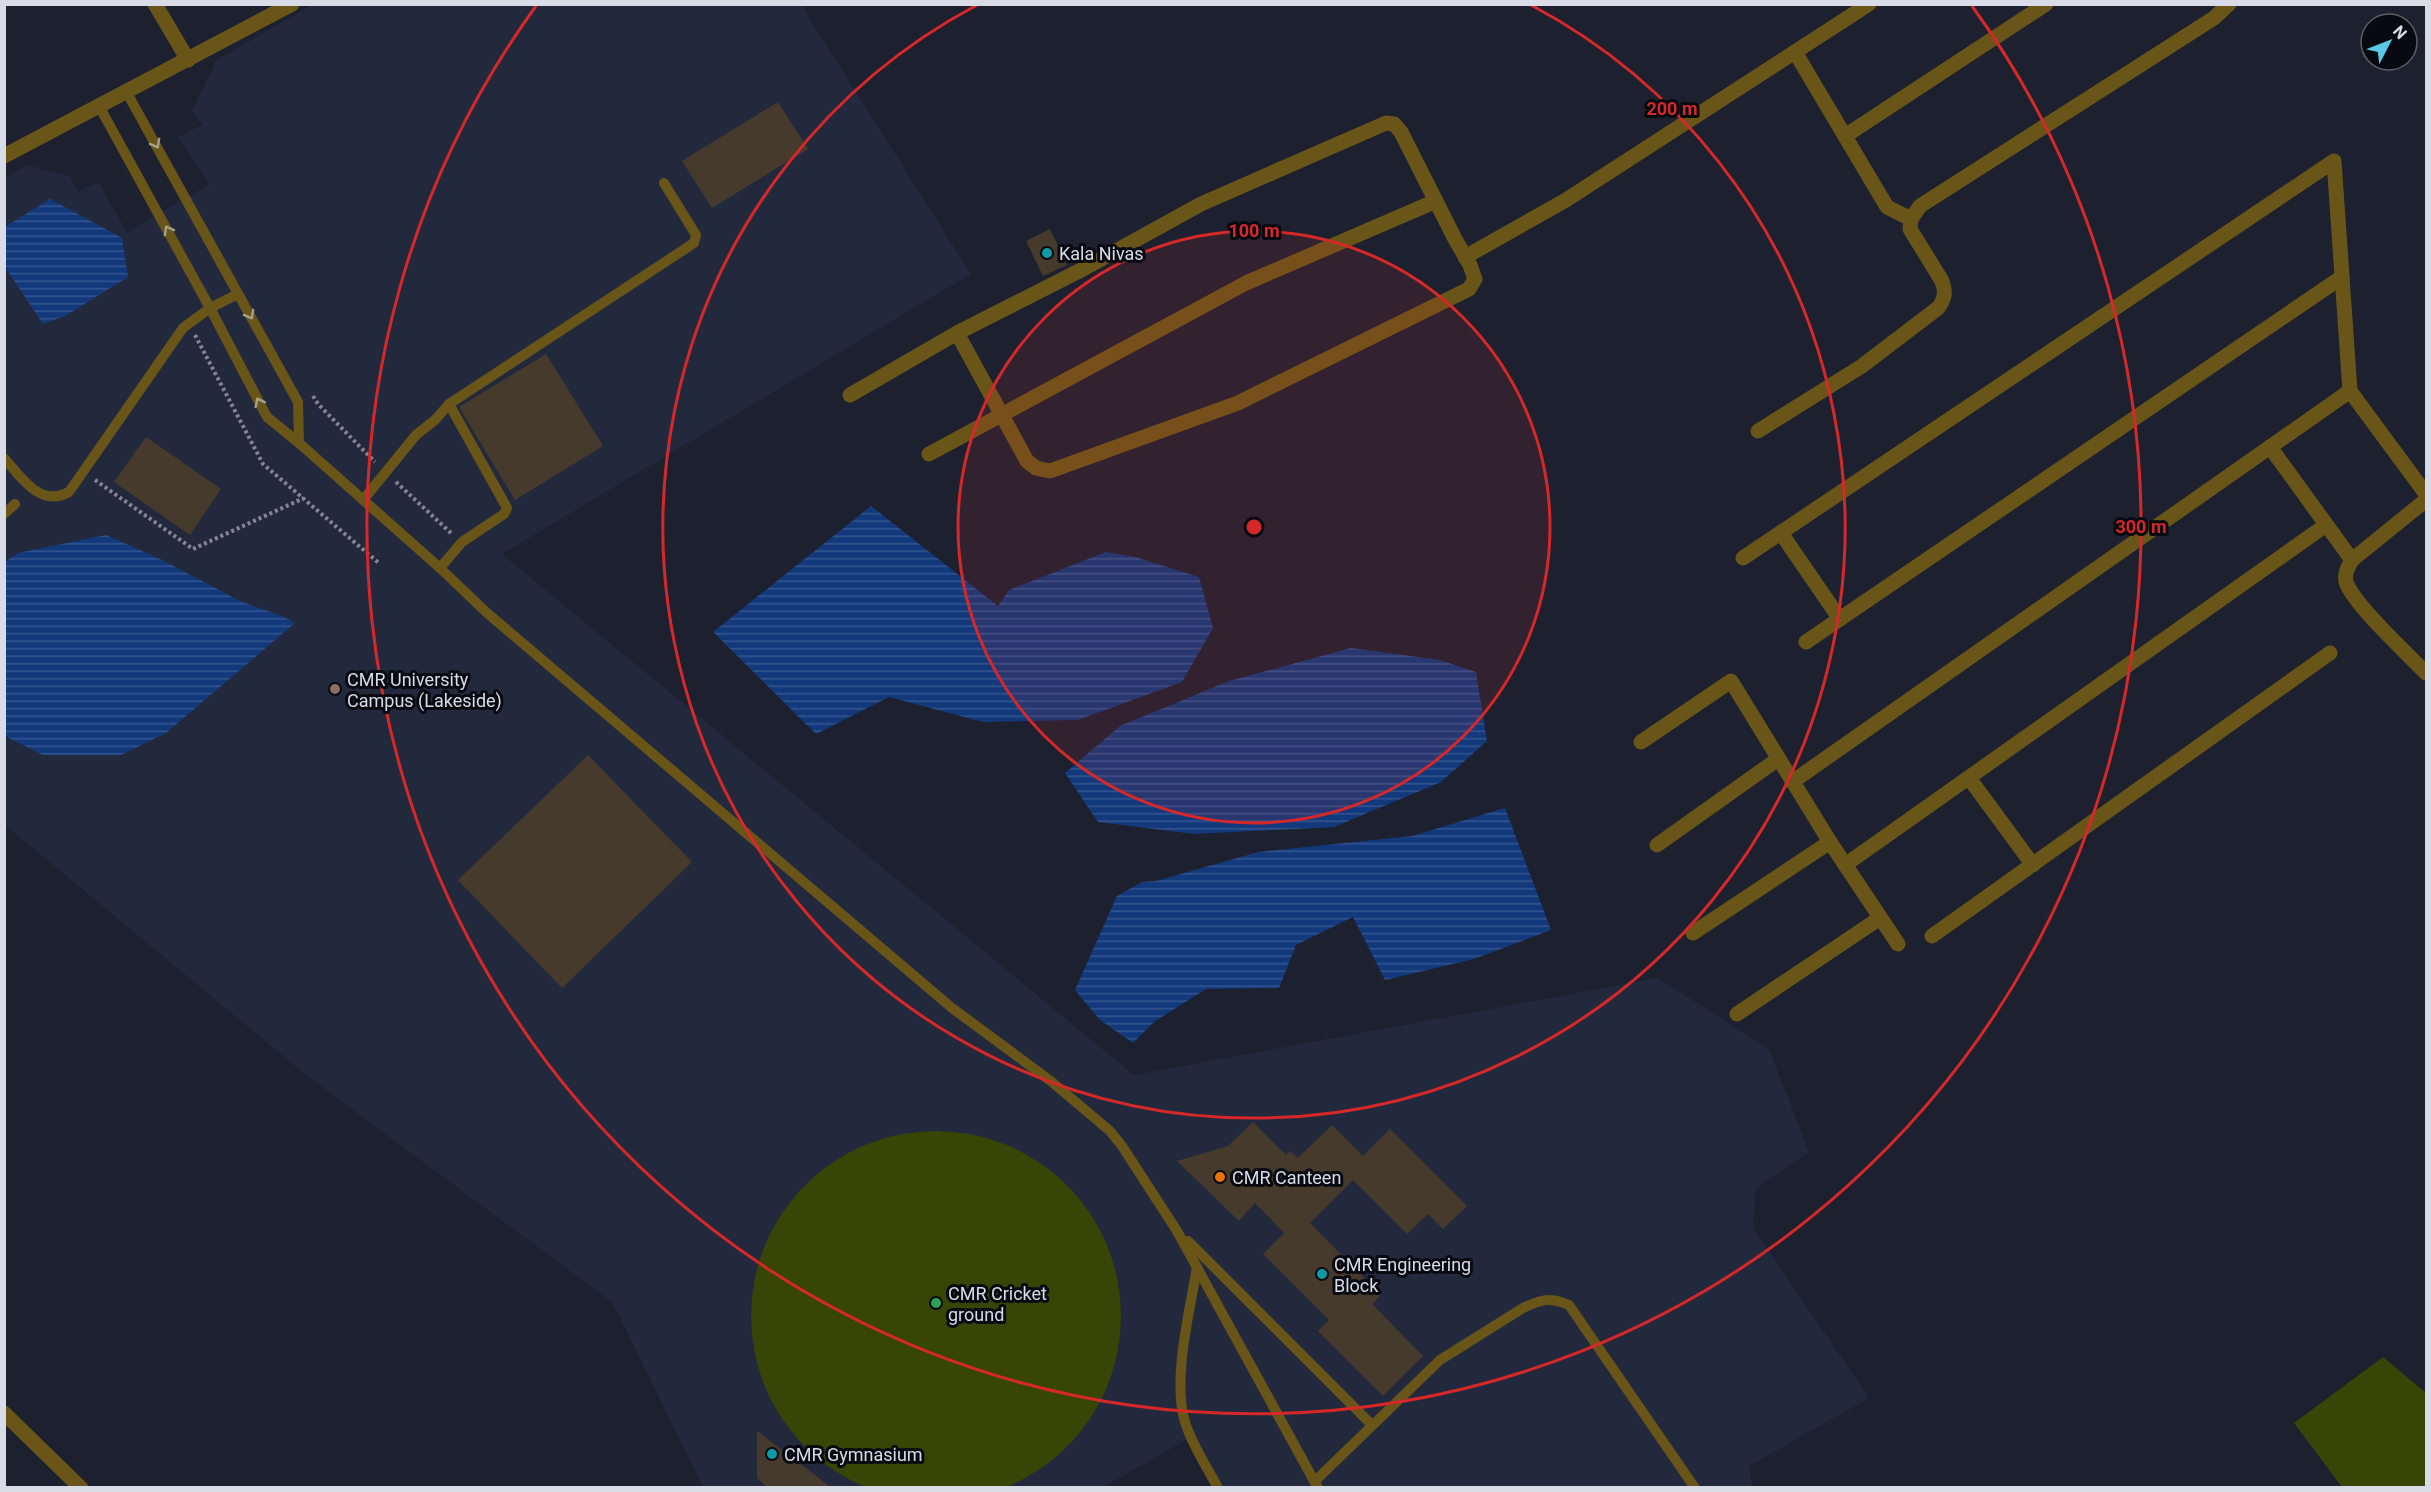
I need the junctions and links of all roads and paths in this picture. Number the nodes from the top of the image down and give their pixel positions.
1 (155, 4) edge
2 (292, 4) edge
3 (1869, 4) edge
4 (2046, 4) edge
5 (2229, 4) edge
6 (1796, 52) junction
7 (188, 60) junction
8 (127, 93) junction
9 (99, 106) junction
10 (1845, 136) junction
11 (4, 156) edge
12 (664, 183) dead end
13 (1436, 201) junction
14 (1911, 219) junction
15 (1465, 257) junction
16 (2342, 277) junction
17 (238, 294) junction
18 (210, 308) junction
19 (189, 324) junction
20 (957, 333) junction
21 (2350, 391) junction
22 (312, 394) dead end
23 (850, 395) dead end
24 (449, 404) junction
25 (1001, 413) junction
26 (1758, 431) dead end
27 (300, 443) junction
28 (2270, 447) junction
29 (929, 454) dead end
30 (4, 458) edge
31 (84, 472) junction
32 (387, 474) junction
33 (2427, 494) edge
34 (304, 498) junction
35 (363, 500) junction
36 (2427, 500) edge
37 (15, 504) dead end
38 (4, 514) edge
39 (2326, 525) junction
40 (1781, 533) junction
41 (462, 542) junction
42 (1743, 558) dead end
43 (2352, 560) junction
44 (380, 564) dead end
45 (440, 568) junction
46 (1840, 619) junction
47 (1806, 642) dead end
48 (2330, 653) dead end
49 (2425, 669) edge
50 (1641, 742) dead end
51 (1778, 759) junction
52 (1969, 778) junction
53 (1792, 782) junction
54 (1830, 842) junction
55 (1656, 845) dead end
56 (2033, 865) junction
57 (1845, 866) junction
58 (1880, 918) junction
59 (1693, 933) dead end
60 (1932, 936) dead end
61 (1898, 944) dead end
62 (1737, 1014) dead end
63 (1177, 1231) junction
64 (1197, 1267) junction
65 (4, 1413) edge
66 (1372, 1425) junction
67 (1317, 1484) edge
68 (81, 1488) edge
69 (1218, 1488) edge
70 (1695, 1488) edge

1 - 7 street
2 - 7 street
3 - 6 street
4 - 10 street
5 - 14 street
6 - 10 street
6 - 15 street
7 - 8 street
8 - 9 street
8 -> 17 lane
9 - 11 street
18 -> 9 lane
10 - 14 street
12 - 24 lane
13 - 15 street
13 - 20 street
13 - 25 street
14 - 26 street
15 - 25 street
16 - 21 street
16 - 40 street
16 - 46 street
17 - 18 lane
17 -> 27 lane
18 - 19 lane
27 -> 18 lane
19 - 31 lane
19 - 34 path
20 - 23 street
20 - 25 street
21 - 28 street
21 - 33 street
22 - 32 path
24 - 32 lane
24 - 41 lane
25 - 29 street
27 - 35 lane
28 - 39 street
28 - 53 street
30 - 31 lane
31 - 34 path
32 - 35 lane
32 - 41 path
34 - 44 path
35 - 45 lane
36 - 43 street
37 - 38 lane
39 - 43 street
39 - 52 street
40 - 42 street
40 - 46 street
41 - 45 lane
43 - 49 street
45 - 63 lane
46 - 47 street
48 - 56 street
50 - 51 street
51 - 53 street
51 - 55 street
52 - 56 street
52 - 57 street
53 - 54 street
54 - 57 street
54 - 59 street
56 - 60 street
57 - 58 street
58 - 61 street
58 - 62 street
63 - 64 lane
63 - 66 lane
64 - 67 lane
64 - 69 lane
65 - 68 street
66 - 67 lane
66 - 70 lane

